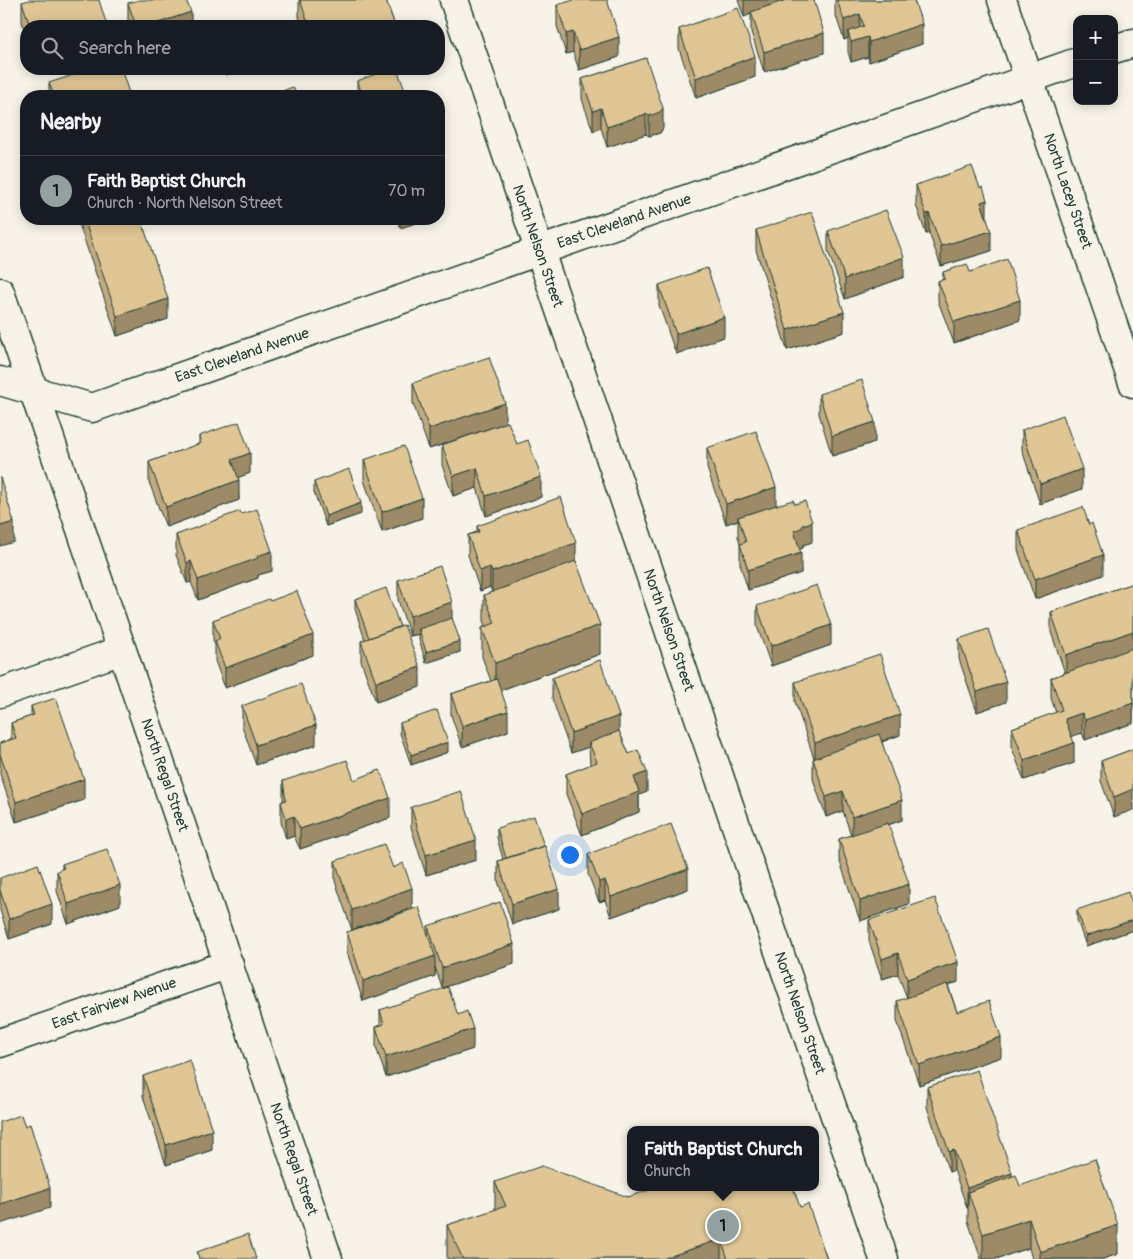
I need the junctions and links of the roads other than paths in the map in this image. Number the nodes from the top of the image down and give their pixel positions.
1 (454, 0) edge
2 (1002, 0) edge
3 (1133, 42) edge
4 (1118, 48) edge
5 (1073, 63) edge
6 (1030, 78) junction
7 (540, 250) junction
8 (0, 292) edge
9 (0, 381) edge
10 (1133, 383) edge
11 (33, 391) junction
12 (122, 650) junction
13 (0, 694) edge
14 (229, 964) junction
15 (0, 1043) edge
16 (328, 1259) edge
17 (884, 1259) edge

1 - 7 street, North Nelson Street
2 - 6 street, North Lacey Street
3 - 4 street
5 - 6 street, East Cleveland Avenue
6 - 7 street, East Cleveland Avenue
6 - 10 street, North Lacey Street
7 - 11 street, East Cleveland Avenue
7 - 17 street, North Nelson Street
8 - 11 street, North Regal Street
9 - 11 street, East Cleveland Avenue
11 - 12 street, North Regal Street
12 - 13 street
12 - 14 street, North Regal Street
14 - 15 street, East Fairview Avenue
14 - 16 street, North Regal Street

